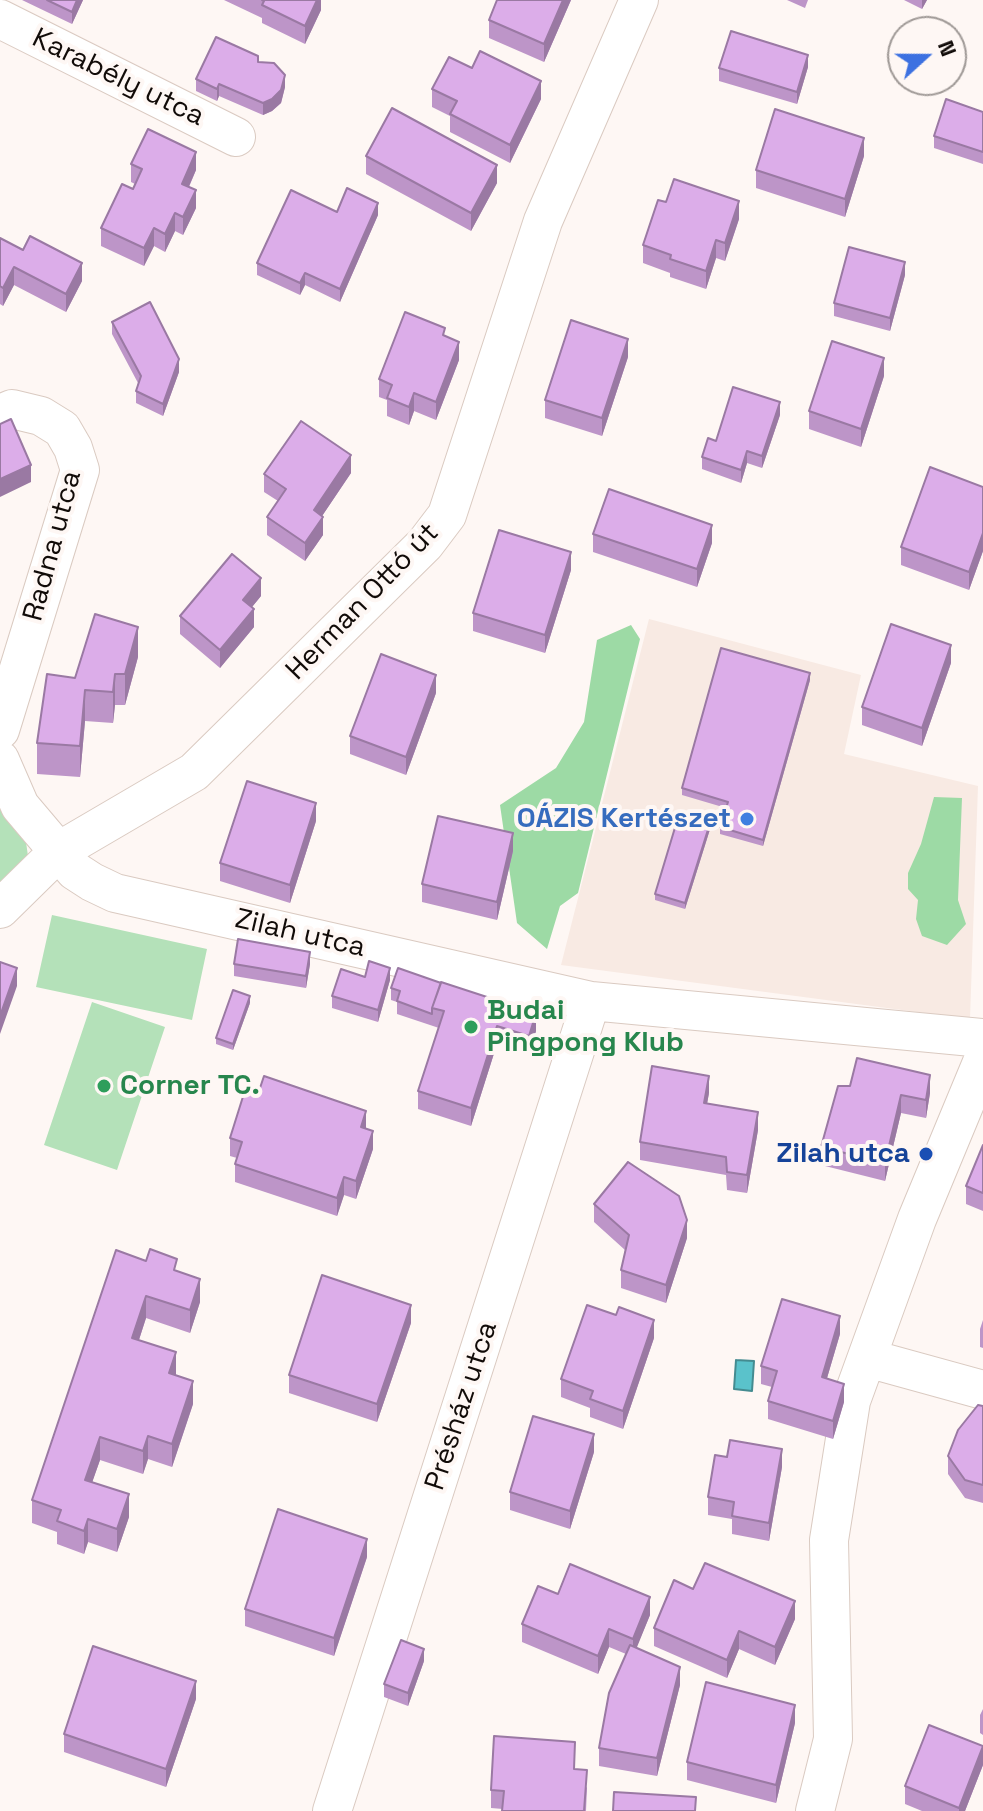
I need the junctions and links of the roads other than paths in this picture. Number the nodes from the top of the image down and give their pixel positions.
1 (639, 0) edge
2 (0, 19) edge
3 (236, 137) dead end
4 (0, 414) edge
5 (0, 730) edge
6 (0, 760) edge
7 (59, 851) junction
8 (0, 909) edge
9 (591, 1001) junction
10 (983, 1038) edge
11 (983, 1060) edge
12 (867, 1358) junction
13 (983, 1390) edge
14 (332, 1811) edge
15 (815, 1811) edge

1 - 7 street, Herman Ottó út
2 - 3 street, Karabély utca
4 - 5 street, Radna utca
6 - 7 street
7 - 8 street, Herman Ottó út
7 - 9 street, Zilah utca
9 - 10 street, Zilah utca
9 - 14 street, Présház utca
11 - 12 street
12 - 13 street
12 - 15 street

